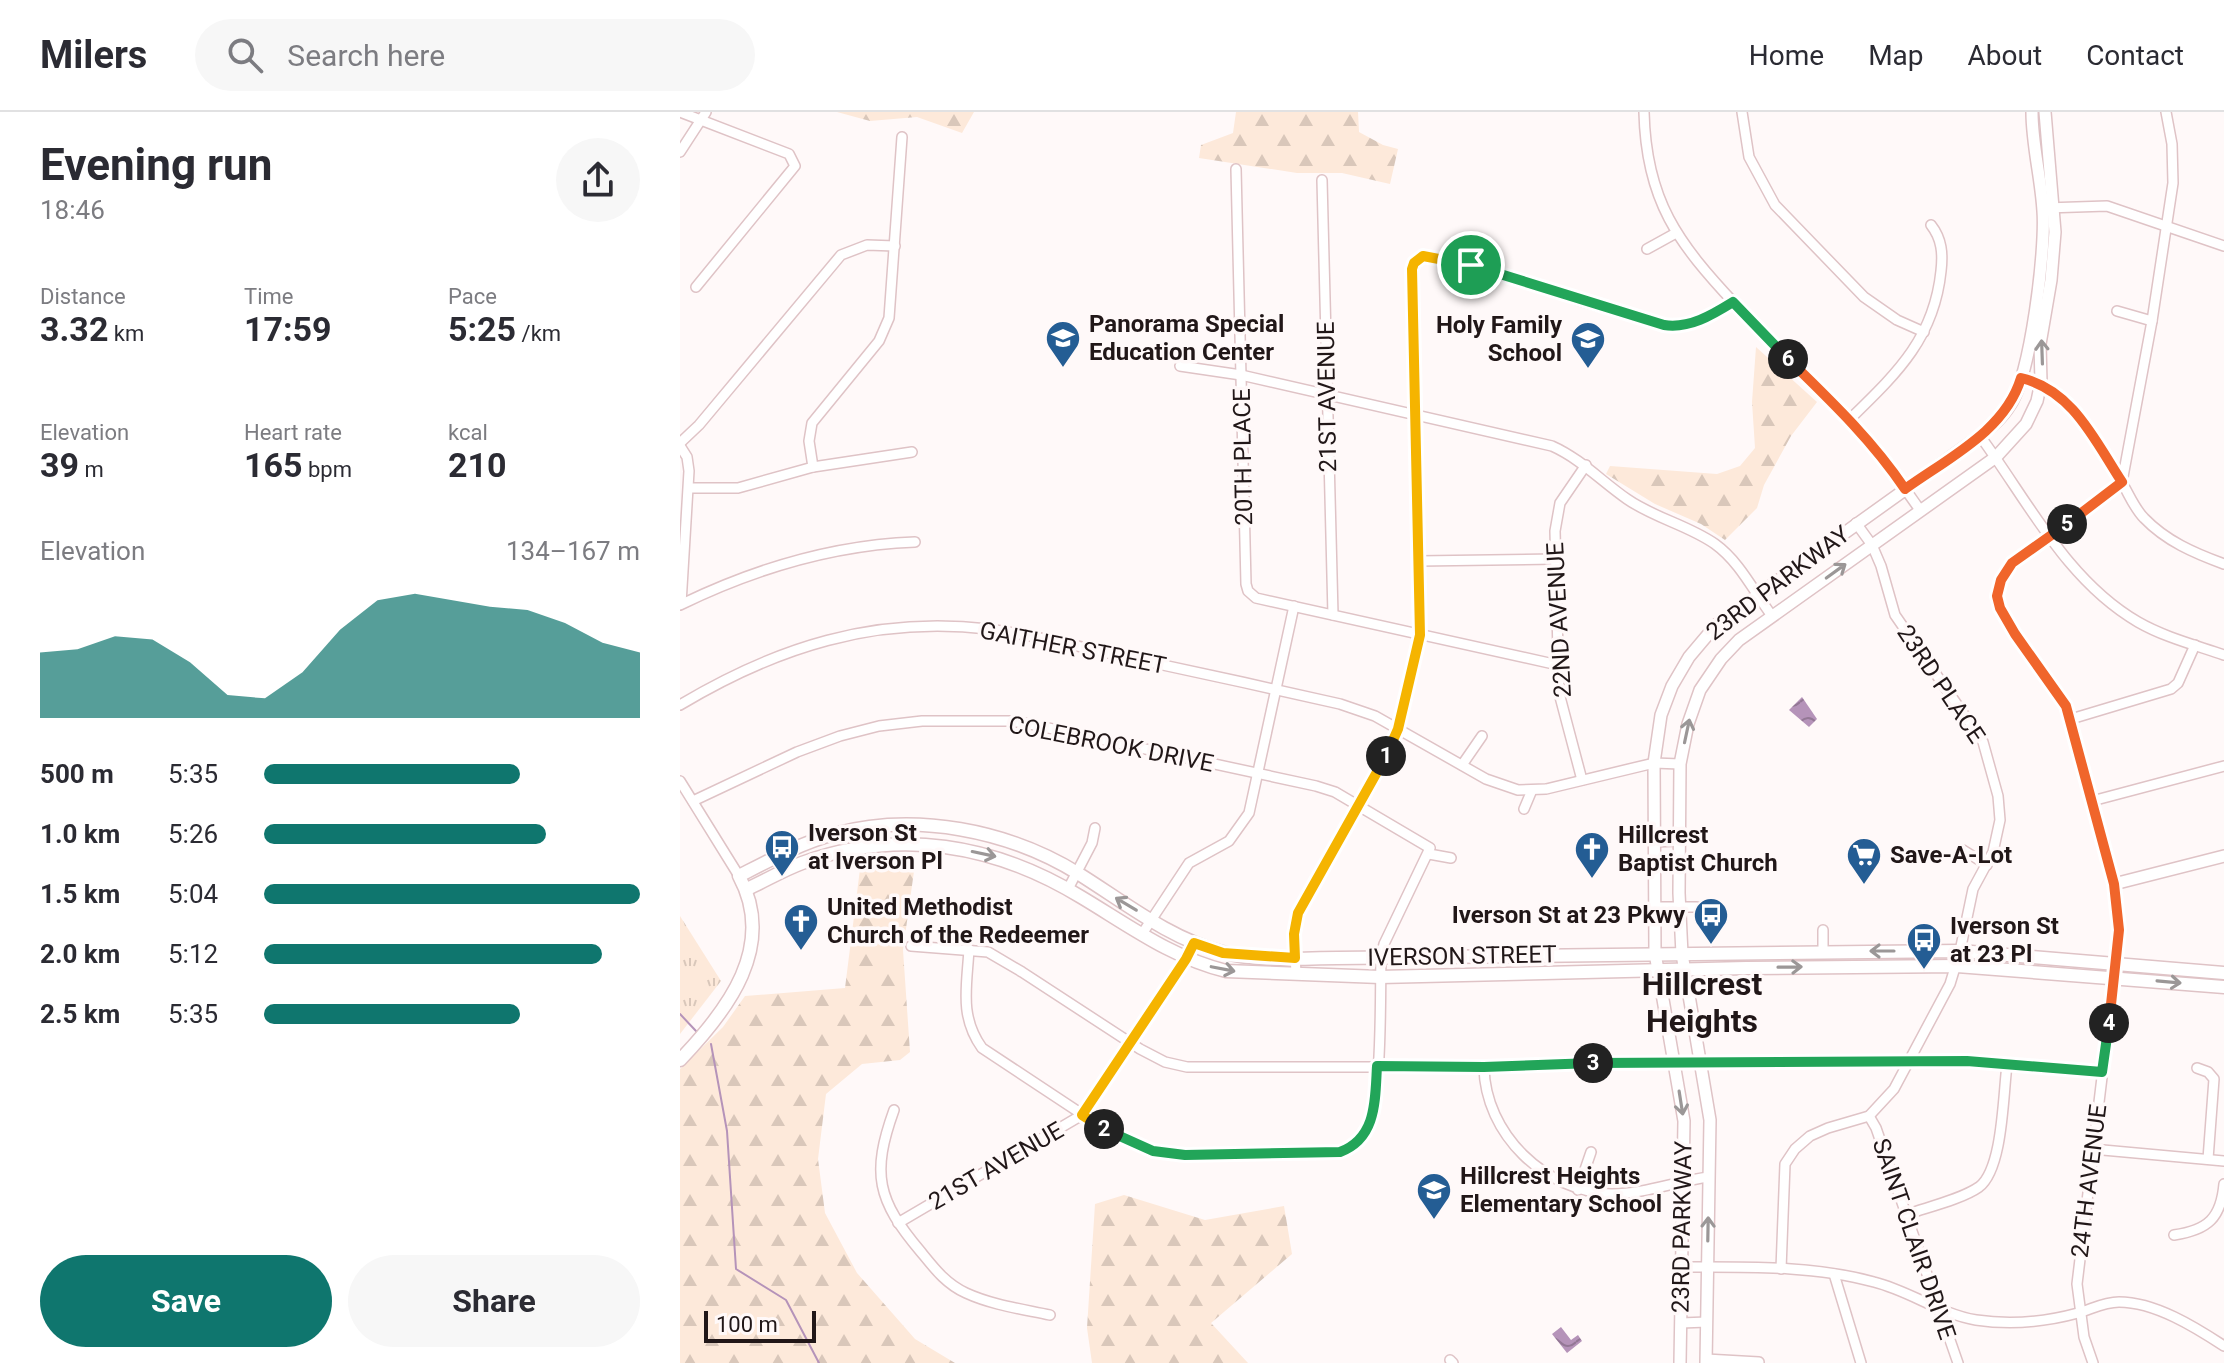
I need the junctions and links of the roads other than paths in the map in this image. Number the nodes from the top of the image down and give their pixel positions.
1 (680, 112) edge
2 (1644, 112) edge
3 (1742, 112) edge
4 (2032, 112) edge
5 (2045, 112) edge
6 (2166, 112) edge
7 (704, 116) edge
8 (902, 137) dead end
9 (680, 152) edge
10 (1236, 169) dead end
11 (1322, 180) dead end
12 (2049, 208) junction
13 (1931, 225) dead end
14 (2167, 225) junction
15 (1676, 233) junction
16 (895, 246) junction
17 (2224, 246) edge
18 (1647, 249) dead end
19 (696, 287) dead end
20 (1733, 302) junction
21 (2117, 311) dead end
22 (2152, 321) junction
23 (1924, 332) junction
24 (1180, 366) dead end
25 (1241, 375) junction
26 (2021, 378) junction
27 (2041, 382) junction
28 (1327, 394) junction
29 (1413, 413) junction
30 (1850, 419) junction
31 (1980, 436) junction
32 (680, 444) edge
33 (912, 452) dead end
34 (1996, 457) junction
35 (1586, 465) junction
36 (813, 467) junction
37 (2122, 482) junction
38 (689, 488) junction
39 (1905, 489) junction
40 (1920, 510) junction
41 (1856, 523) junction
42 (2050, 536) junction
43 (915, 542) dead end
44 (1872, 545) junction
45 (1555, 559) junction
46 (1419, 561) junction
47 (2224, 564) edge
48 (1756, 594) junction
49 (680, 604) edge
50 (1294, 606) junction
51 (1333, 615) junction
52 (1772, 616) junction
53 (1420, 635) junction
54 (2195, 645) junction
55 (2224, 655) edge
56 (1558, 665) junction
57 (1277, 690) junction
58 (680, 705) edge
59 (2071, 719) junction
60 (1398, 729) junction
61 (1482, 736) dead end
62 (1654, 763) junction
63 (1680, 764) junction
64 (1462, 765) junction
65 (2224, 766) edge
66 (1259, 774) junction
67 (1582, 780) junction
68 (680, 781) edge
69 (1532, 790) junction
70 (693, 801) junction
71 (2092, 801) junction
72 (1360, 806) junction
73 (1524, 809) dead end
74 (1095, 828) dead end
75 (1678, 841) junction
76 (1654, 842) junction
77 (1963, 850) dead end
78 (1429, 851) junction
79 (2224, 856) edge
80 (1451, 858) dead end
81 (1678, 865) junction
82 (1987, 865) junction
83 (1654, 867) junction
84 (1077, 873) junction
85 (739, 876) junction
86 (2114, 884) junction
87 (747, 889) junction
88 (1068, 889) junction
89 (1654, 907) junction
90 (1679, 907) junction
91 (1697, 907) dead end
92 (1152, 919) junction
93 (1823, 930) dead end
94 (1142, 934) junction
95 (1194, 943) junction
96 (911, 946) dead end
97 (969, 949) junction
98 (1960, 951) junction
99 (1823, 952) junction
100 (1655, 953) junction
101 (1682, 954) junction
102 (1381, 956) junction
103 (1295, 958) junction
104 (1186, 959) junction
105 (2115, 963) junction
106 (1957, 966) junction
107 (1684, 970) junction
108 (1658, 971) junction
109 (2224, 973) edge
110 (1296, 974) junction
111 (1380, 977) junction
112 (2114, 978) junction
113 (2224, 987) edge
114 (1129, 1043) junction
115 (680, 1060) edge
116 (1674, 1061) junction
117 (1910, 1061) junction
118 (1702, 1063) junction
119 (2007, 1065) junction
120 (1377, 1066) junction
121 (1484, 1067) junction
122 (2197, 1068) dead end
123 (2102, 1072) junction
124 (894, 1110) dead end
125 (1082, 1115) junction
126 (1869, 1116) junction
127 (2092, 1149) junction
128 (1591, 1152) dead end
129 (2208, 1159) junction
130 (2224, 1161) edge
131 (1709, 1177) junction
132 (1683, 1180) junction
133 (2224, 1184) edge
134 (1578, 1190) junction
135 (1908, 1214) junction
136 (898, 1223) junction
137 (2174, 1235) dead end
138 (1681, 1267) junction
139 (1708, 1267) junction
140 (1781, 1269) junction
141 (1834, 1274) junction
142 (1940, 1309) junction
143 (2079, 1313) junction
144 (1050, 1315) dead end
145 (1707, 1322) junction
146 (1681, 1323) junction
147 (2224, 1346) edge
148 (1706, 1361) edge
149 (1759, 1362) edge
150 (1680, 1363) edge
151 (1861, 1363) edge
152 (1958, 1363) edge
153 (2093, 1363) edge

1 - 7 street
2 - 15 street
3 - 23 street
4 - 12 street, 23RD PARKWAY
5 - 12 street, 23RD PARKWAY
6 - 14 street
7 - 9 street
7 - 19 street
8 - 16 street
10 - 25 street, 20TH PLACE
11 - 28 street, 21ST AVENUE
12 - 14 street
12 - 26 street, 23RD PARKWAY
27 -> 12 street, 23RD PARKWAY
13 - 23 street
14 - 17 street
14 - 22 street
15 - 18 street
15 - 20 street
16 - 32 street
16 - 36 street
20 - 29 street
20 - 30 street
21 - 22 street
22 - 37 street
23 - 30 street
24 - 25 street
25 - 28 street
25 - 50 street, 20TH PLACE
26 - 27 street
26 - 31 street, 23RD PARKWAY
27 - 34 street, 23RD PARKWAY
27 - 37 street
28 - 29 street
28 - 51 street, 21ST AVENUE
29 - 35 street
29 - 46 street
30 - 39 street
31 - 34 street
31 - 39 street, 23RD PARKWAY
32 - 38 street
33 - 36 street
34 - 40 street, 23RD PARKWAY
34 - 42 street
35 - 45 street, 22ND AVENUE
35 - 48 street
36 - 38 street
37 - 42 street, 24TH AVENUE
37 - 47 street
38 - 49 street
39 - 40 street
39 - 41 street, 23RD PARKWAY
40 - 44 street, 23RD PARKWAY
41 - 44 street, 23RD PLACE
41 - 48 street, 23RD PARKWAY
42 - 54 street
42 - 59 street, 24TH AVENUE
43 - 49 street
52 -> 44 street, 23RD PARKWAY
44 - 82 street, 23RD PLACE
45 - 46 street
45 - 56 street, 22ND AVENUE
46 - 53 street
48 - 52 street
48 - 62 street, 23RD PARKWAY
50 - 51 street
50 - 57 street
51 - 53 street
63 -> 52 street, 23RD PARKWAY
53 - 56 street
53 - 60 street
54 - 55 street
54 - 59 street
56 - 67 street, 22ND AVENUE
57 - 58 street, GAITHER STREET
57 - 60 street, GAITHER STREET
57 - 66 street
59 - 71 street, 24TH AVENUE
60 - 64 street, GAITHER STREET
60 - 72 street
61 - 64 street
62 - 63 street, GAITHER STREET
62 - 67 street, GAITHER STREET
62 - 76 street, 23RD PARKWAY
63 - 75 street, 23RD PARKWAY
64 - 69 street, GAITHER STREET
65 - 71 street
66 - 70 street, COLEBROOK DRIVE
66 - 72 street, COLEBROOK DRIVE
66 - 92 street
67 - 69 street, GAITHER STREET
68 - 70 street
69 - 73 street
70 - 85 street
71 - 86 street, 24TH AVENUE
72 - 78 street, COLEBROOK DRIVE
72 - 103 street
74 - 84 street
75 - 76 street
75 - 81 street, 23RD PARKWAY
76 - 83 street, 23RD PARKWAY
77 - 82 street
78 - 80 street
78 - 102 street
79 - 86 street
81 - 83 street
81 - 90 street, 23RD PARKWAY
82 - 98 street, 23RD PLACE
83 - 89 street, 23RD PARKWAY
84 - 85 main road, IVERSON STREET
84 - 88 street
92 -> 84 main road, IVERSON STREET
85 - 87 main road
86 - 105 street, 24TH AVENUE
87 -> 88 main road, IVERSON STREET
87 - 115 main road
88 - 94 main road, IVERSON STREET
89 - 90 street
89 - 100 street, 23RD PARKWAY
90 - 91 street
90 - 101 street, 23RD PARKWAY
92 - 94 street
92 - 95 main road, IVERSON STREET
93 - 99 street
94 - 104 main road, IVERSON STREET
95 - 103 main road, IVERSON STREET
95 - 104 street, 21ST AVENUE
96 - 97 street
97 - 114 street
97 - 125 street
98 -> 99 main road, IVERSON STREET
98 - 105 main road, IVERSON STREET
98 - 106 street, 23RD PLACE
99 - 101 main road, IVERSON STREET
100 - 101 main road, IVERSON STREET
100 - 102 main road, IVERSON STREET
100 - 108 street, 23RD PARKWAY
101 - 107 street, 23RD PARKWAY
102 - 103 main road, IVERSON STREET
102 - 111 street
103 - 110 street
104 -> 110 main road, IVERSON STREET
104 - 114 street, 21ST AVENUE
105 - 109 main road, IVERSON STREET
105 - 112 street, 24TH AVENUE
107 -> 106 main road, IVERSON STREET
106 - 112 main road, IVERSON STREET
106 - 117 street, 23RD PLACE
107 - 108 main road, IVERSON STREET
107 - 118 street, 23RD PARKWAY
108 - 111 main road, IVERSON STREET
108 - 116 street, 23RD PARKWAY
110 - 111 main road, IVERSON STREET
111 - 120 street
112 -> 113 main road, IVERSON STREET
112 - 123 street, 24TH AVENUE
114 - 120 street
114 - 125 street, 21ST AVENUE
116 - 118 street
116 - 121 street
116 -> 132 street, 23RD PARKWAY
117 - 118 street
117 - 119 street
117 - 126 street, 23RD PLACE
118 - 131 street, 23RD PARKWAY
119 - 123 street
119 - 135 street
120 - 121 street
120 - 125 street
121 - 134 street
122 - 129 street
123 - 127 street, 24TH AVENUE
124 - 136 street
125 - 136 street, 21ST AVENUE
126 - 135 street, SAINT CLAIR DRIVE
126 - 140 street
127 - 129 street
127 - 143 street, 24TH AVENUE
128 - 134 street
129 - 130 street
131 - 132 street
139 -> 131 street, 23RD PARKWAY
132 - 134 street
132 - 138 street, 23RD PARKWAY
133 - 137 street
135 - 142 street, SAINT CLAIR DRIVE
136 - 144 street
138 - 139 street
138 - 146 street, 23RD PARKWAY
139 - 140 street
139 - 145 street, 23RD PARKWAY
140 - 141 street
141 - 142 street
141 - 151 street
142 - 143 street
142 - 152 street, SAINT CLAIR DRIVE
143 - 147 street
143 - 153 street, 24TH AVENUE
145 - 146 street
145 - 148 street, 23RD PARKWAY
146 - 150 street, 23RD PARKWAY
148 - 149 street

